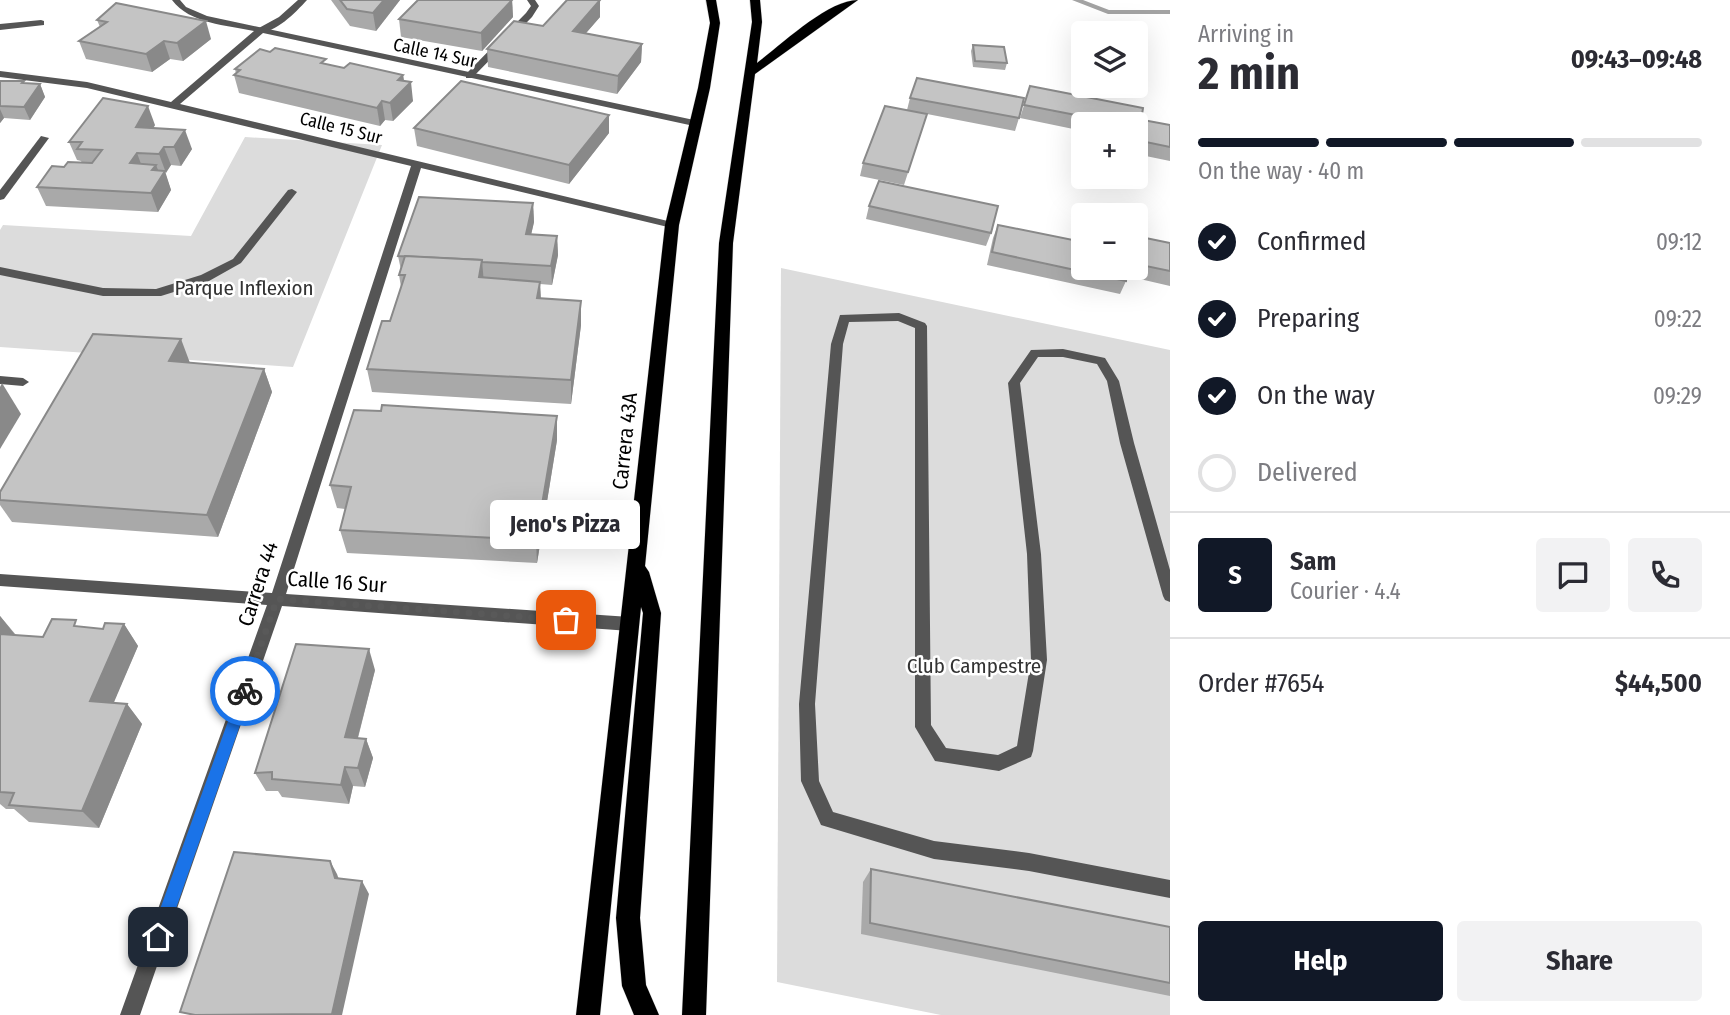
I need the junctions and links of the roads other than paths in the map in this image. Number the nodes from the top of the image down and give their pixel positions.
1 (176, 0) edge
2 (303, 0) edge
3 (531, 0) edge
4 (710, 0) edge
5 (755, 0) edge
6 (853, 0) edge
7 (41, 23) dead end
8 (0, 27) edge
9 (260, 31) junction
10 (750, 72) junction
11 (0, 74) edge
12 (469, 76) junction
13 (173, 105) junction
14 (694, 123) junction
15 (44, 138) dead end
16 (416, 164) junction
17 (292, 192) dead end
18 (0, 197) edge
19 (672, 225) junction
20 (0, 271) edge
21 (0, 380) edge
22 (23, 382) dead end
23 (638, 562) junction
24 (0, 580) edge
25 (1170, 597) edge
26 (277, 599) junction
27 (630, 624) junction
28 (1170, 889) edge
29 (130, 1015) edge
30 (588, 1015) edge
31 (647, 1015) edge
32 (694, 1015) edge

1 - 9 street, Calle 14 Sur
2 - 9 street
3 - 12 street
4 - 14 main road, Carrera 43A
5 - 10 main road
6 - 10 main road
7 - 8 street
9 - 12 street, Calle 14 Sur
9 - 13 street
10 - 32 main road
11 - 13 street, Calle 15 Sur
12 - 14 street, Calle 14 Sur
13 - 16 street, Calle 15 Sur
14 - 19 main road, Carrera 43A
15 - 18 street
16 - 19 street, Calle 15 Sur
16 - 26 street, Carrera 44
17 - 20 street
19 - 23 main road, Carrera 43A
21 - 22 street
23 - 27 main road, Carrera 43A
23 - 31 main road
24 - 26 street, Calle 16 Sur
25 - 28 street
26 - 27 street, Calle 16 Sur
26 - 29 street, Carrera 44
27 - 30 main road, Carrera 43A

